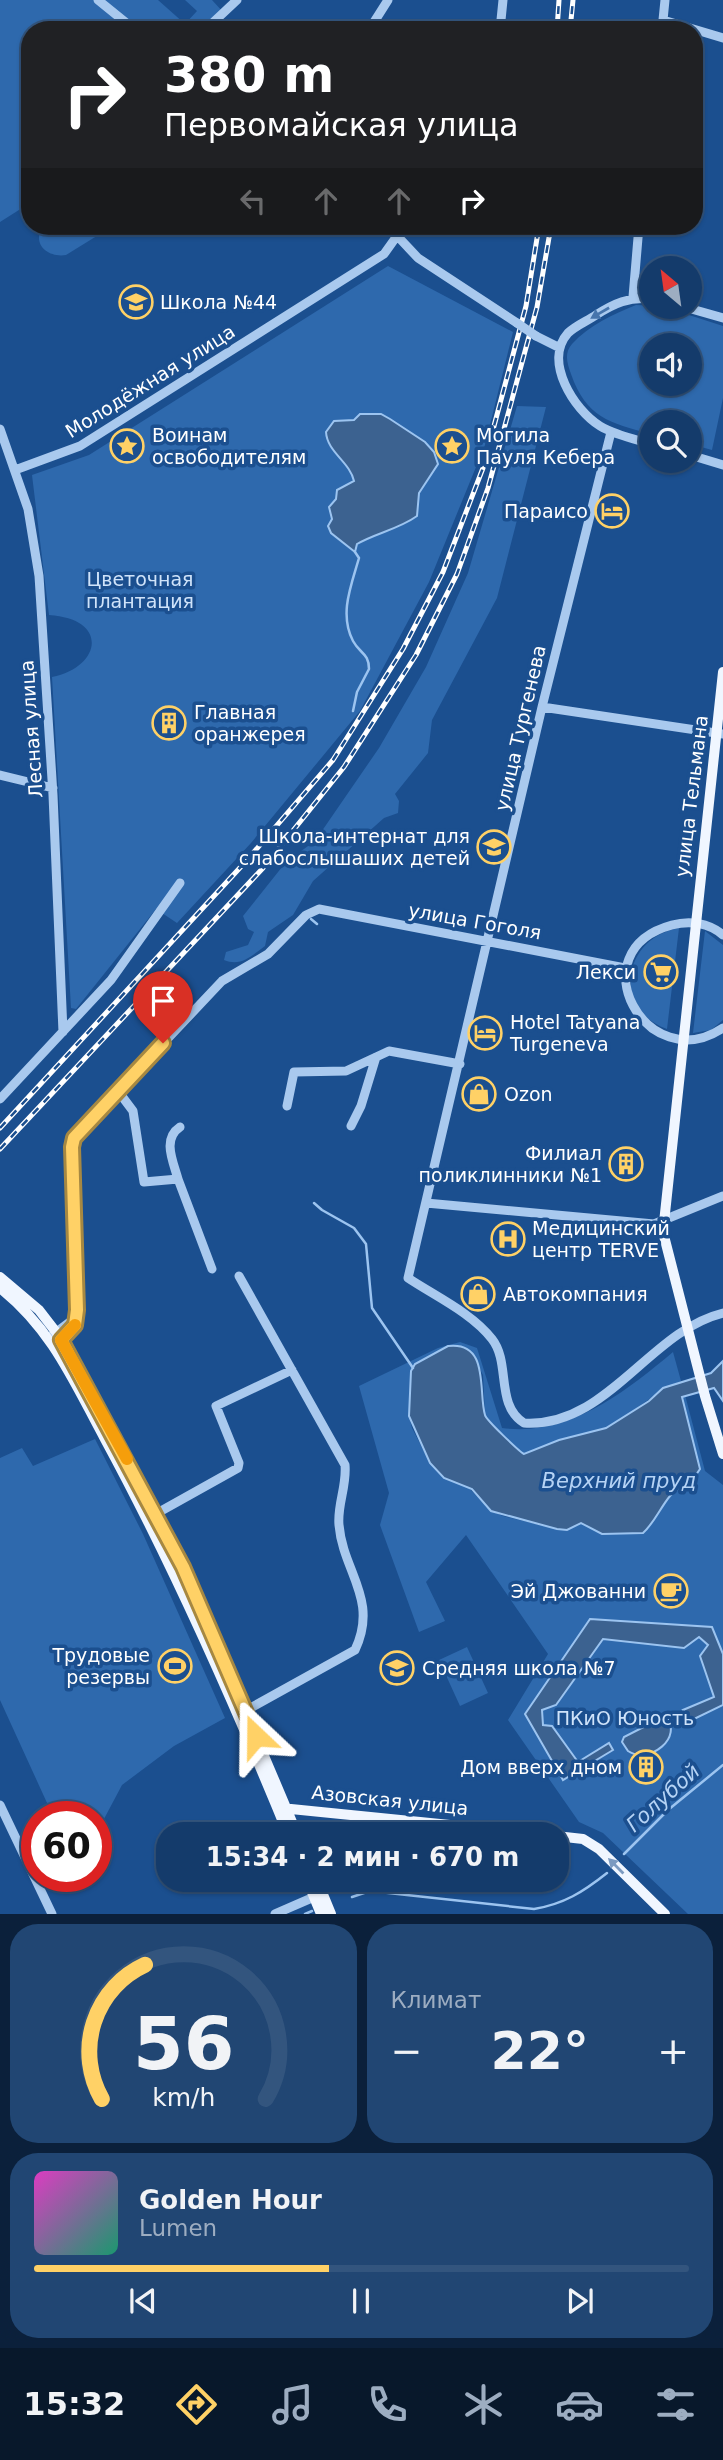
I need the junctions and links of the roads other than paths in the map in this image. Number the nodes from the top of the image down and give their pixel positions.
1 (98, 0) edge
2 (117, 0) edge
3 (237, 0) edge
4 (388, 0) edge
5 (503, 0) edge
6 (665, 0) edge
7 (108, 8) junction
8 (124, 21) edge
9 (215, 21) edge
10 (375, 21) edge
11 (501, 21) edge
12 (662, 21) edge
13 (703, 34) edge
14 (723, 38) edge
15 (638, 235) edge
16 (398, 236) joint
17 (633, 297) junction
18 (639, 298) edge
19 (702, 312) edge
20 (723, 318) edge
21 (560, 348) junction
22 (0, 429) edge
23 (611, 432) junction
24 (639, 440) edge
25 (702, 459) edge
26 (723, 465) edge
27 (15, 470) junction
28 (723, 672) edge
29 (542, 706) junction
30 (719, 733) edge
31 (0, 775) edge
32 (53, 788) junction
33 (180, 883) dead end
34 (694, 923) junction
35 (723, 936) edge
36 (489, 942) junction
37 (625, 968) junction
38 (723, 1028) edge
39 (63, 1032) junction
40 (683, 1039) junction
41 (376, 1057) junction
42 (460, 1064) junction
43 (118, 1091) junction
44 (0, 1099) edge
45 (287, 1106) dead end
46 (351, 1126) dead end
47 (180, 1127) dead end
48 (178, 1179) junction
49 (723, 1196) edge
50 (426, 1203) junction
51 (663, 1222) junction
52 (212, 1269) dead end
53 (239, 1276) dead end
54 (0, 1277) edge
55 (0, 1287) edge
56 (29, 1305) junction
57 (723, 1312) edge
58 (687, 1326) junction
59 (55, 1339) junction
60 (292, 1370) junction
61 (723, 1454) edge
62 (152, 1516) junction
63 (246, 1711) junction
64 (0, 1805) edge
65 (282, 1808) junction
66 (285, 1822) edge
67 (290, 1822) edge
68 (420, 1822) edge
69 (569, 1837) edge
70 (312, 1892) edge
71 (322, 1892) edge
72 (314, 1897) junction
73 (52, 1914) edge
74 (275, 1914) edge
75 (321, 1914) edge
76 (331, 1914) edge
77 (665, 1914) edge

1 - 7 street
2 - 7 street
3 - 9 street
4 - 10 street
5 - 11 street
6 - 12 street
7 - 8 street
13 - 14 street
15 - 17 street
16 - 21 street, bridge
16 - 27 street, Молодёжная улица
17 - 18 street
17 -> 21 street
19 - 20 street
21 - 23 street
22 - 27 street, Лесная улица
23 - 24 street
23 - 29 street, улица Тургенева
25 - 26 street
27 - 32 street, Лесная улица
28 - 30 main road, улица Тельмана
29 - 30 street
29 - 36 street, улица Тургенева
30 - 34 main road, улица Тельмана
31 - 32 street
32 - 39 street, Лесная улица
33 - 39 street
34 - 35 street
34 - 37 street
34 - 40 main road, улица Тельмана
36 - 37 street, улица Гоголя
36 - 42 street, улица Тургенева
36 - 43 street, улица Гоголя
37 - 40 street
38 - 40 street
39 - 44 street
40 - 51 main road, улица Тельмана
41 - 42 street
41 - 45 street
41 - 46 street
42 - 50 street, улица Тургенева
43 - 48 street
43 - 59 street
47 - 48 street
48 - 52 street
49 - 51 street
50 - 51 street
50 - 58 street, улица Тургенева
51 - 58 main road, улица Тельмана
53 - 60 street
54 - 56 main road
55 - 56 main road
56 - 59 main road
57 - 58 street
58 - 61 main road, улица Тельмана
59 - 62 main road
60 - 62 street
60 - 63 street
62 - 63 main road
62 - 65 main road
63 - 65 main road
64 - 73 street
65 - 66 main road
65 - 67 main road
65 - 68 main road, Азовская улица
77 -> 69 main road
70 - 72 main road
71 - 76 main road
72 - 74 street
72 - 75 main road

